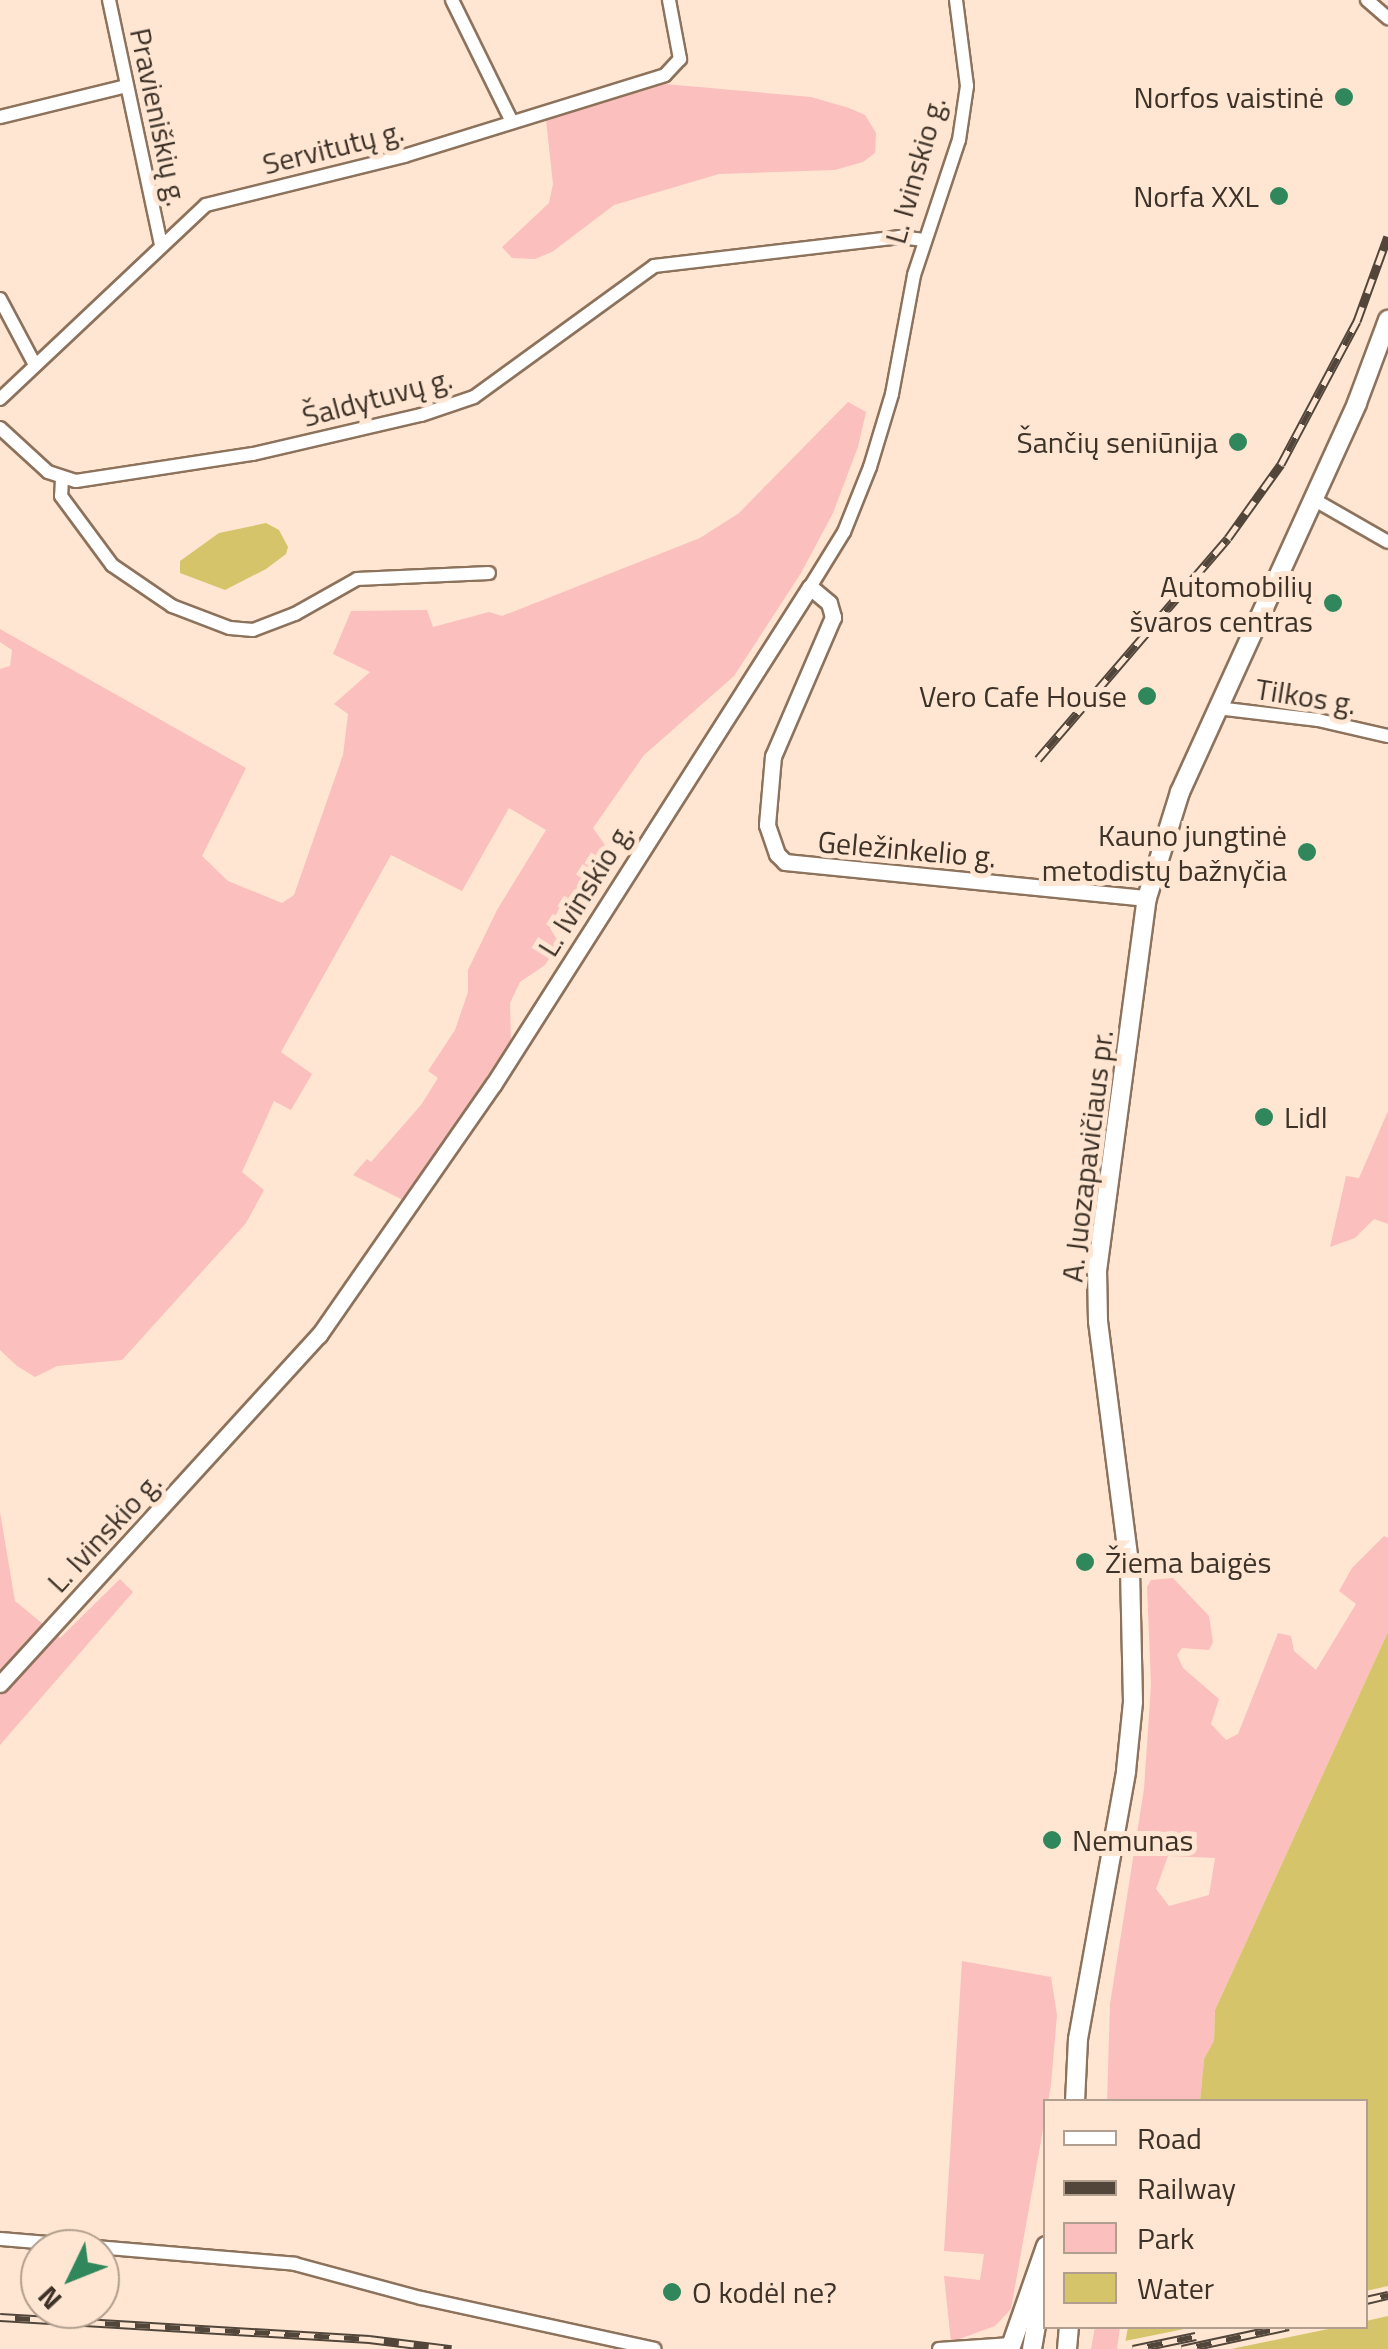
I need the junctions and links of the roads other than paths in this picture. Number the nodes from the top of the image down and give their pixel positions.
1 (108, 0) edge
2 (452, 0) edge
3 (669, 0) edge
4 (956, 0) edge
5 (1366, 0) edge
6 (1388, 18) edge
7 (126, 86) junction
8 (0, 117) edge
9 (512, 122) junction
10 (924, 240) junction
11 (161, 244) junction
12 (0, 299) edge
13 (1388, 320) edge
14 (34, 363) junction
15 (0, 399) edge
16 (0, 428) edge
17 (62, 479) junction
18 (1313, 499) junction
19 (1388, 542) edge
20 (489, 573) dead end
21 (810, 588) junction
22 (1217, 708) junction
23 (1388, 736) edge
24 (1147, 898) junction
25 (0, 1684) edge
26 (1075, 2099) edge
27 (0, 2239) edge
28 (1043, 2255) edge
29 (1043, 2285) edge
30 (1011, 2347) edge
31 (654, 2349) edge
32 (939, 2349) edge
33 (1032, 2349) edge

1 - 7 street, Pravieniškių g.
2 - 9 street
3 - 9 street, Servitutų g.
4 - 10 street, L. Ivinskio g.
5 - 6 street
7 - 8 street
7 - 11 street, Pravieniškių g.
9 - 11 street, Servitutų g.
10 - 17 street, Šaldytuvų g.
10 - 21 street, L. Ivinskio g.
11 - 14 street, Servitutų g.
12 - 14 street
13 - 18 main road, A. Juozapavičiaus pr.
14 - 15 street, Servitutų g.
16 - 17 street
17 - 20 street
18 - 19 street
18 - 22 main road, A. Juozapavičiaus pr.
21 - 24 street, Geležinkelio g.
21 - 25 street, L. Ivinskio g.
22 - 23 street, Tilkos g.
22 - 24 main road, A. Juozapavičiaus pr.
24 - 26 main road, A. Juozapavičiaus pr.
27 - 31 street
28 - 30 main road
29 - 33 main road
30 - 32 street

